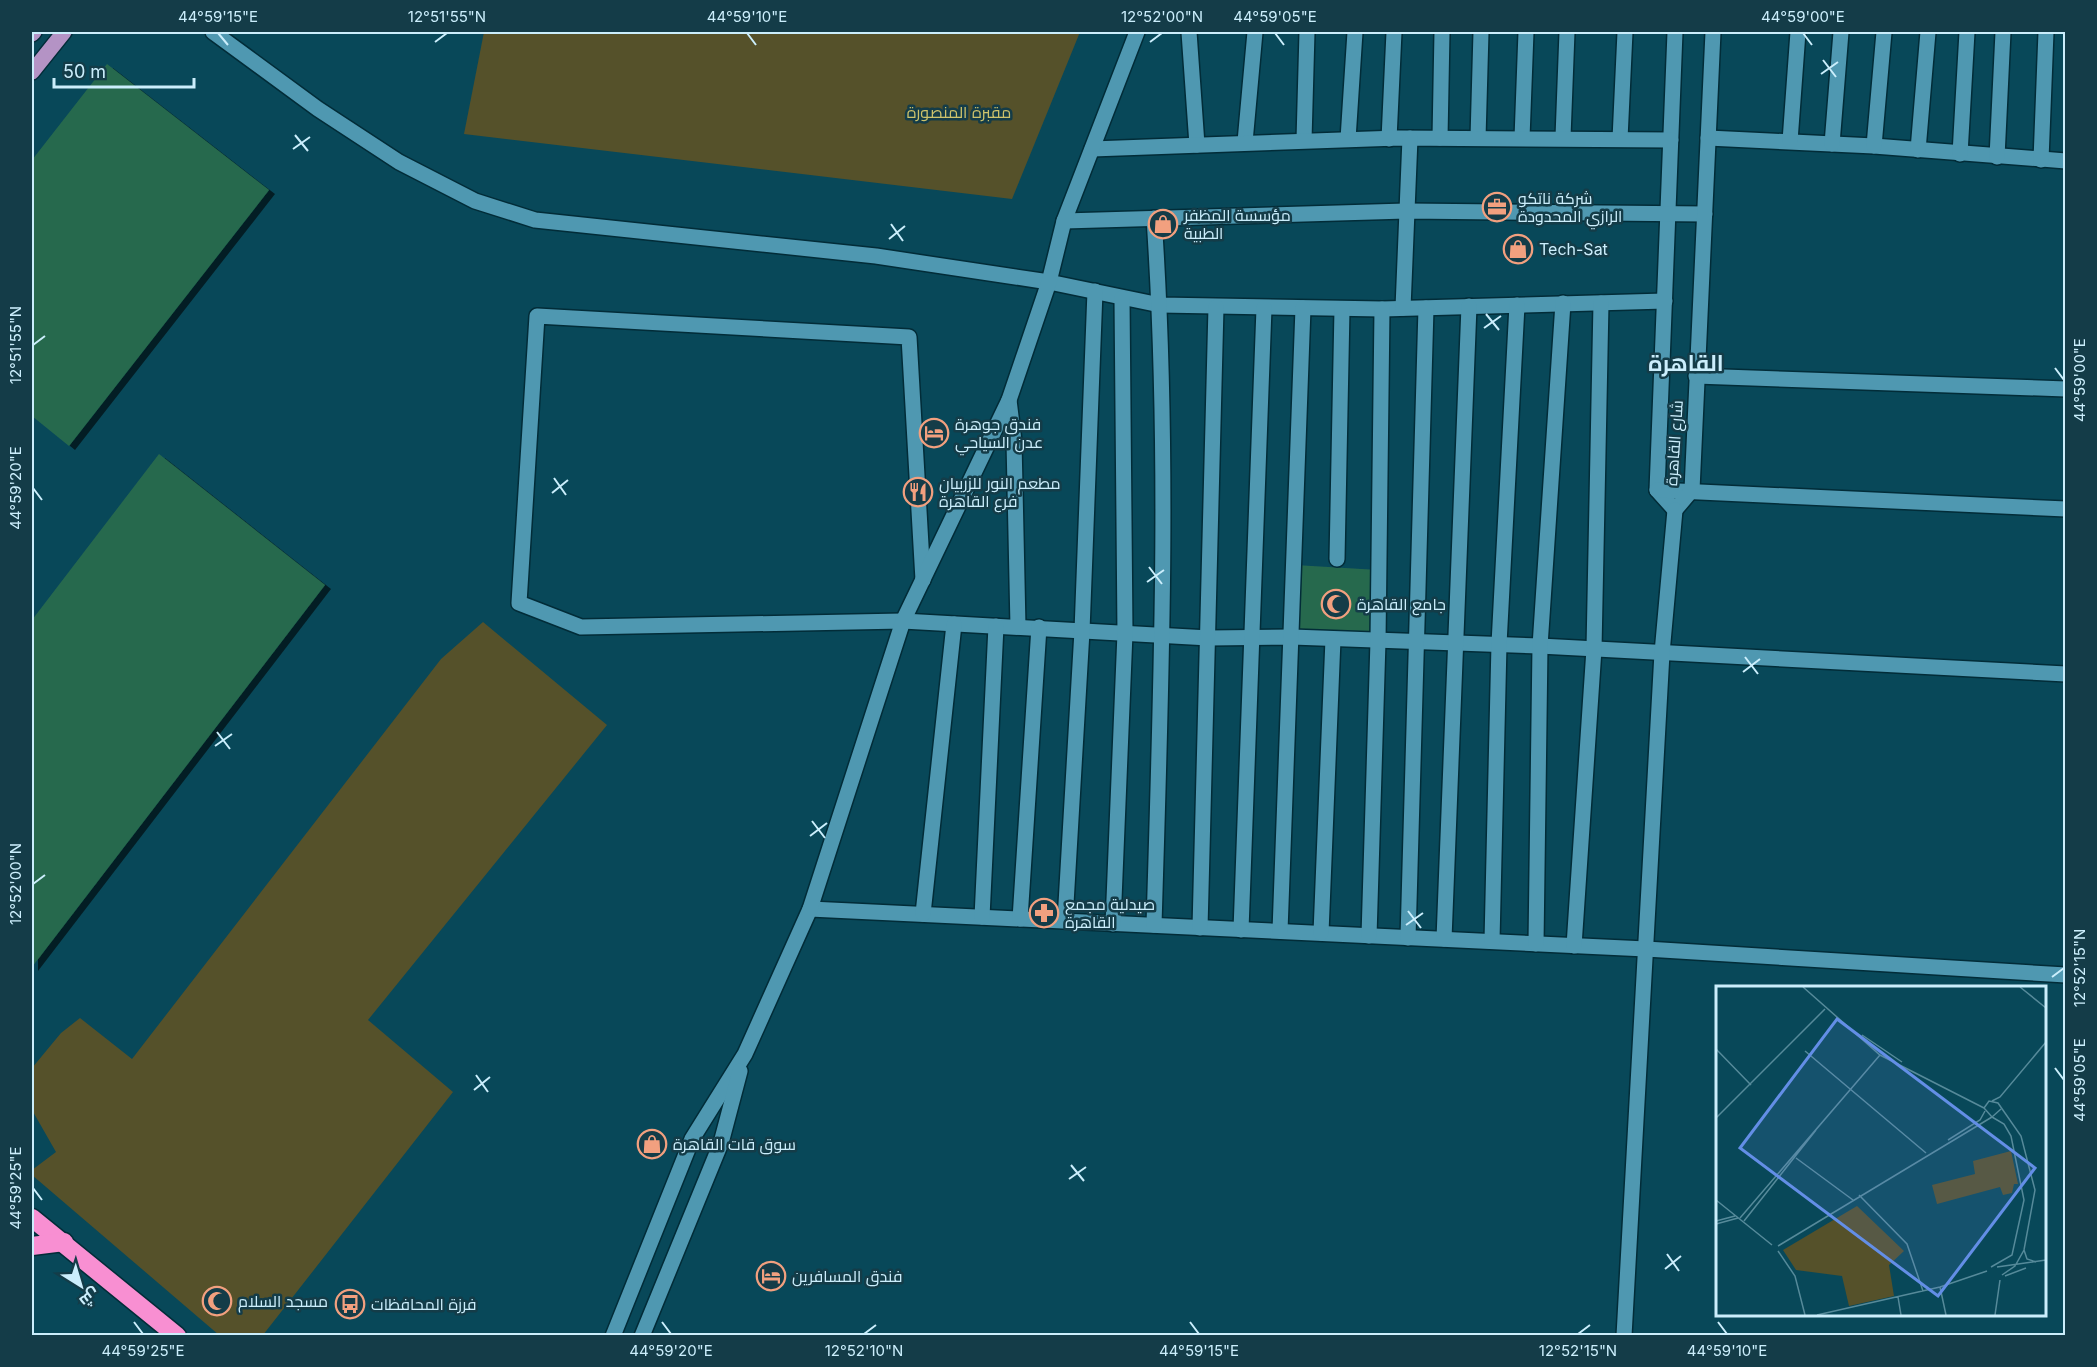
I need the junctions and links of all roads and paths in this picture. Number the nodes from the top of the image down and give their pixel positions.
1 (64, 32) edge
2 (213, 32) edge
3 (1137, 32) edge
4 (1189, 32) edge
5 (1255, 32) edge
6 (1307, 32) edge
7 (1355, 32) edge
8 (1394, 32) edge
9 (1442, 32) edge
10 (1481, 32) edge
11 (1526, 32) edge
12 (1568, 32) edge
13 (1624, 32) edge
14 (1675, 32) edge
15 (1713, 32) edge
16 (1798, 32) edge
17 (1840, 32) edge
18 (1884, 32) edge
19 (1928, 32) edge
20 (1967, 32) edge
21 (2003, 32) edge
22 (2046, 32) edge
23 (32, 72) edge
24 (1563, 137) junction
25 (1410, 138) junction
26 (1440, 138) junction
27 (1478, 138) junction
28 (1522, 138) junction
29 (1708, 138) junction
30 (1348, 139) junction
31 (1389, 139) junction
32 (1620, 139) junction
33 (1304, 140) junction
34 (1671, 140) junction
35 (1790, 141) junction
36 (1245, 142) junction
37 (1832, 144) junction
38 (1197, 145) junction
39 (1874, 146) junction
40 (1092, 149) junction
41 (1918, 150) junction
42 (1960, 154) junction
43 (1997, 157) junction
44 (2041, 160) junction
45 (2066, 161) edge
46 (1406, 211) junction
47 (1668, 212) junction
48 (1705, 214) junction
49 (1155, 218) junction
50 (1064, 221) junction
51 (1049, 282) junction
52 (1095, 291) junction
53 (1122, 298) junction
54 (1665, 301) junction
55 (1563, 303) junction
56 (1601, 303) junction
57 (1517, 304) junction
58 (1160, 305) junction
59 (1469, 306) junction
60 (1216, 307) junction
61 (1264, 308) junction
62 (1303, 308) junction
63 (1403, 308) junction
64 (1426, 308) junction
65 (1342, 309) junction
66 (1382, 309) junction
67 (1696, 376) junction
68 (2066, 389) edge
69 (1009, 400) junction
70 (1657, 490) junction
71 (1692, 490) junction
72 (1675, 510) junction
73 (2066, 510) edge
74 (1337, 559) dead end
75 (923, 580) junction
76 (903, 621) junction
77 (954, 624) junction
78 (996, 626) junction
79 (1018, 627) junction
80 (1039, 627) junction
81 (1082, 631) junction
82 (1125, 633) junction
83 (1163, 636) junction
84 (1292, 637) junction
85 (1209, 638) junction
86 (1251, 638) junction
87 (1333, 639) junction
88 (1378, 641) junction
89 (1418, 642) junction
90 (1456, 643) junction
91 (1499, 644) junction
92 (1540, 646) junction
93 (1594, 649) junction
94 (1662, 653) junction
95 (2066, 674) edge
96 (810, 909) junction
97 (923, 914) junction
98 (981, 917) junction
99 (1020, 919) junction
100 (1065, 921) junction
101 (1113, 924) junction
102 (1154, 925) junction
103 (1200, 928) junction
104 (1241, 930) junction
105 (1280, 932) junction
106 (1321, 933) junction
107 (1370, 936) junction
108 (1408, 938) junction
109 (1444, 939) junction
110 (1492, 942) junction
111 (1536, 944) junction
112 (1574, 946) junction
113 (1646, 949) junction
114 (2066, 975) edge
115 (745, 1054) junction
116 (32, 1218) edge
117 (64, 1242) junction
118 (32, 1246) edge
119 (177, 1335) edge
120 (614, 1335) edge
121 (642, 1335) edge
122 (1624, 1335) edge

1 - 23 main road
2 - 51 street
3 - 40 street
4 - 38 street
5 - 36 street
6 - 33 street
7 - 30 street
8 - 31 street
9 - 26 street
10 - 27 street
11 - 28 street
12 - 24 street
13 - 32 street
14 - 34 street, شارع القاهرة
15 - 29 street, شارع القاهرة
16 - 35 street
17 - 37 street
18 - 39 street
19 - 41 street
20 - 42 street
21 - 43 street
22 - 44 street
24 - 28 street
24 - 32 street
25 - 26 street
25 - 31 street
25 - 46 street
26 - 27 street
27 - 28 street
29 - 35 street
29 - 48 street, شارع القاهرة
30 - 31 street
30 - 33 street
32 - 34 street
33 - 36 street
34 - 47 street, شارع القاهرة
35 - 37 street
36 - 38 street
37 - 39 street
38 - 40 street
39 - 41 street
40 - 50 street
41 - 42 street
42 - 43 street
43 - 44 street
44 - 45 street
46 - 47 street
46 - 49 street
46 - 63 street
47 - 48 street
47 - 54 street, شارع القاهرة
48 - 67 street, شارع القاهرة
49 - 50 street
49 - 58 street
50 - 51 street
51 - 52 street
51 - 69 street
52 - 53 street
52 - 81 street
53 - 58 street
53 - 82 street
54 - 56 street
54 - 70 street, شارع القاهرة
55 - 56 street
55 - 57 street
55 - 92 street
56 - 93 street
57 - 59 street
57 - 91 street
58 - 60 street
58 - 83 street
59 - 64 street
59 - 90 street
60 - 61 street
60 - 85 street
61 - 62 street
61 - 86 street
62 - 65 street
62 - 84 street
63 - 64 street
63 - 66 street
64 - 89 street
65 - 66 street
65 - 74 street
66 - 88 street
67 - 68 street
67 - 71 street, شارع القاهرة
69 - 75 street
69 - 79 street
70 - 71 street
70 - 72 street, شارع القاهرة
71 - 72 street, شارع القاهرة
71 - 73 street
72 - 94 street
75 - 76 street
75 - 76 street
76 - 77 street
76 - 96 street
77 - 78 street
77 - 97 street
78 - 79 street
78 - 98 street
79 - 80 street
80 - 81 street
80 - 99 street
81 - 82 street
81 - 100 street
82 - 83 street
82 - 101 street
83 - 85 street
83 - 102 street
84 - 86 street
84 - 87 street
84 - 105 street
85 - 86 street
85 - 103 street
86 - 104 street
87 - 88 street
87 - 106 street
88 - 89 street
88 - 107 street
89 - 90 street
89 - 108 street
90 - 91 street
90 - 109 street
91 - 92 street
91 - 110 street
92 - 93 street
92 - 111 street
93 - 94 street
93 - 112 street
94 - 95 street
94 - 113 street
96 - 97 street
96 - 115 street
97 - 98 street
98 - 99 street
99 - 100 street
100 - 101 street
101 - 102 street
102 - 103 street
103 - 104 street
104 - 105 street
105 - 106 street
106 - 107 street
107 - 108 street
108 - 109 street
109 - 110 street
110 - 111 street
111 - 112 street
112 - 113 street
113 - 114 street
113 - 122 street
115 - 120 street
115 - 121 street
116 - 117 highway
117 - 118 highway
117 - 119 highway

